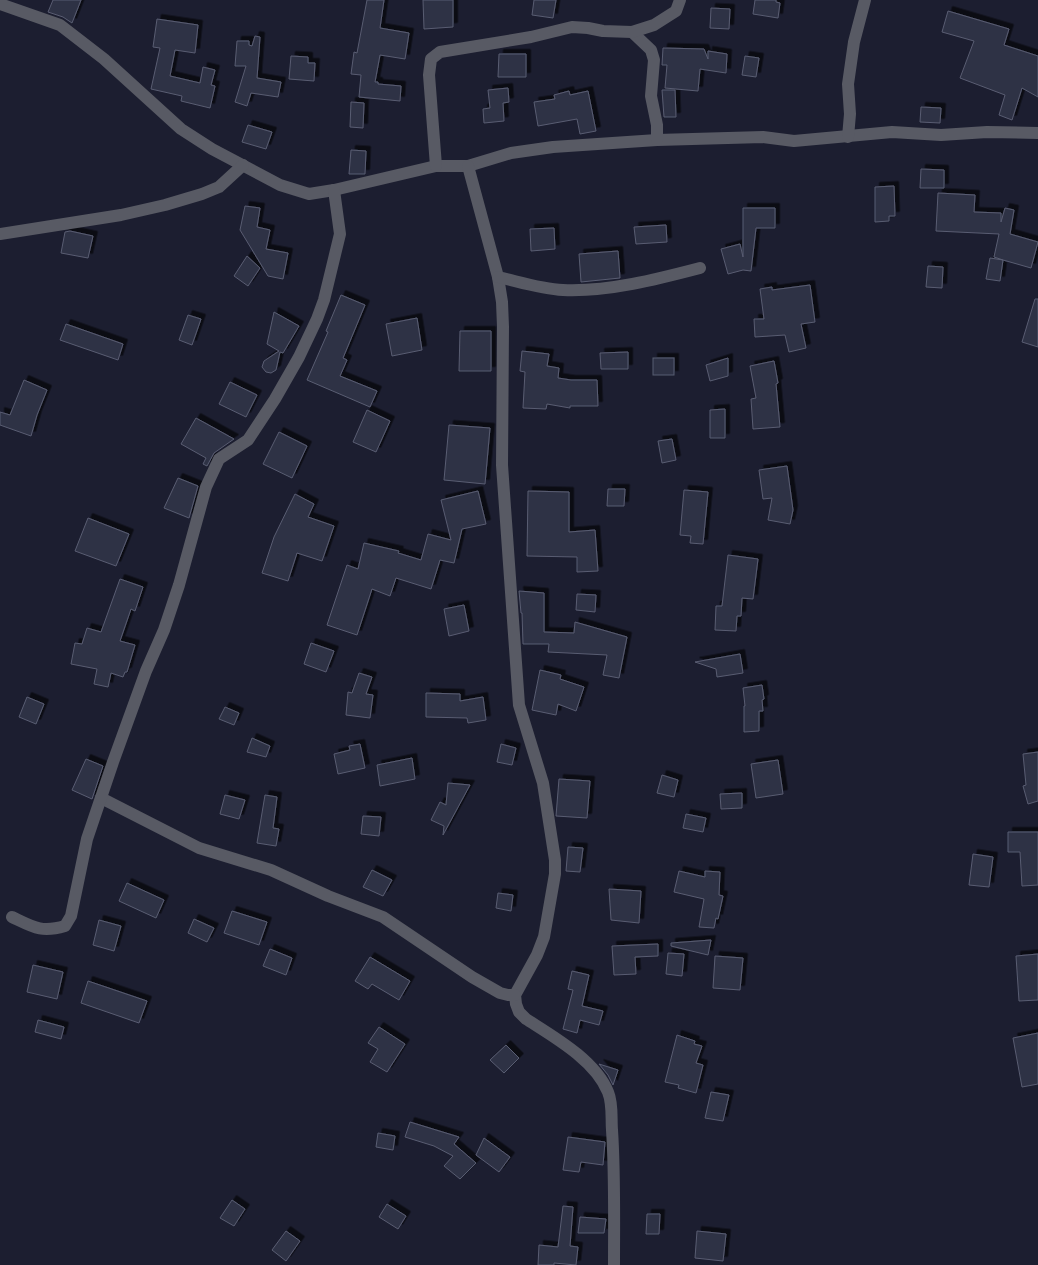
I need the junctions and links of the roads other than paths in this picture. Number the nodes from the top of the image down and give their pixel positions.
1 (680, 0) edge
2 (865, 0) edge
3 (0, 4) edge
4 (632, 32) junction
5 (1038, 133) edge
6 (848, 137) junction
7 (657, 140) junction
8 (243, 166) junction
9 (436, 166) junction
10 (468, 166) junction
11 (334, 190) junction
12 (0, 234) edge
13 (700, 268) dead end
14 (498, 277) junction
15 (101, 798) junction
16 (12, 917) dead end
17 (515, 995) junction
18 (614, 1265) edge

1 - 4 street
2 - 6 street
3 - 8 street
4 - 7 street
4 - 9 street
5 - 6 street
6 - 7 street
7 - 10 street
8 - 11 street
8 - 12 street
9 - 10 street
9 - 11 street
10 - 14 street
11 - 15 street
13 - 14 street
14 - 17 street
15 - 16 street
15 - 17 street
17 - 18 street

